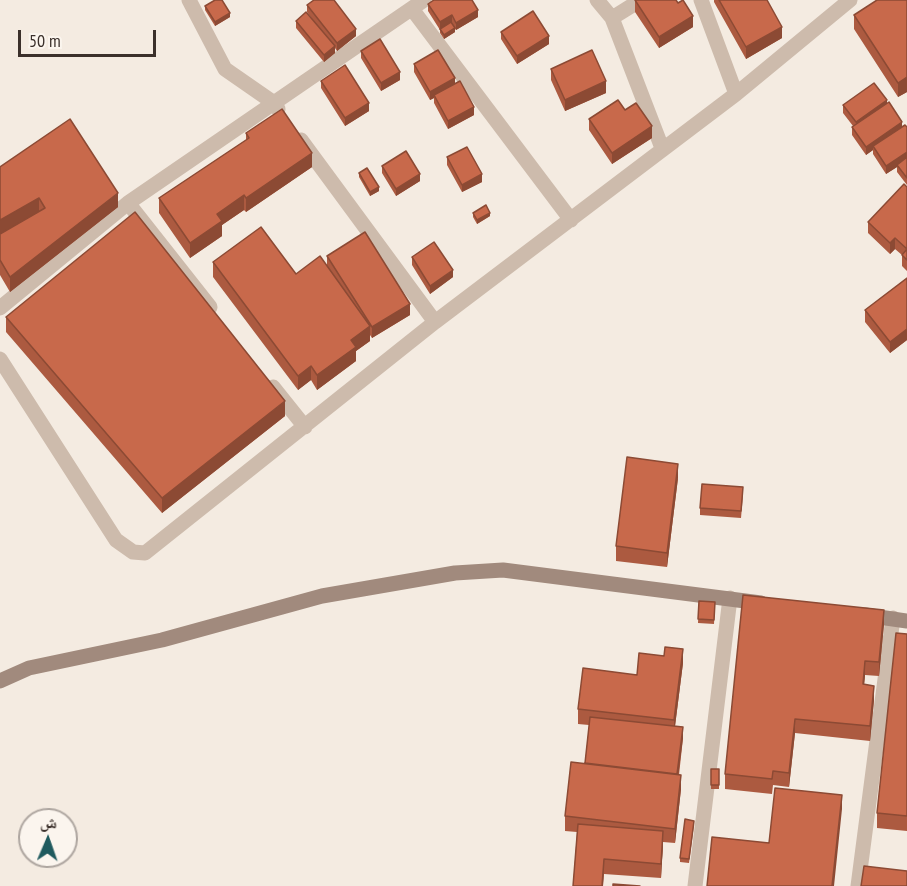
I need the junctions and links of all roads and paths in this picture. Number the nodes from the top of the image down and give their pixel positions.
1 (189, 0) edge
2 (597, 0) edge
3 (641, 0) edge
4 (701, 0) edge
5 (850, 0) edge
6 (418, 5) edge
7 (612, 18) junction
8 (736, 94) junction
9 (274, 103) junction
10 (662, 148) junction
11 (128, 203) junction
12 (571, 220) junction
13 (0, 308) edge
14 (216, 315) edge
15 (435, 322) junction
16 (0, 359) edge
17 (260, 371) edge
18 (304, 427) junction
19 (730, 598) junction
20 (772, 604) edge
21 (849, 613) edge
22 (900, 620) edge
23 (0, 681) edge
24 (695, 886) edge
25 (858, 886) edge

1 - 9 street
2 - 7 street
3 - 7 street
4 - 8 street
5 - 8 street
6 - 9 street
6 - 12 street
7 - 10 street
8 - 10 street
9 - 11 street
9 - 15 street
10 - 12 street
11 - 13 street
11 - 14 street
12 - 15 street
15 - 18 street
16 - 18 street
17 - 18 street
19 - 20 main road
19 - 23 main road
19 - 24 street
21 - 22 main road
22 - 25 street

